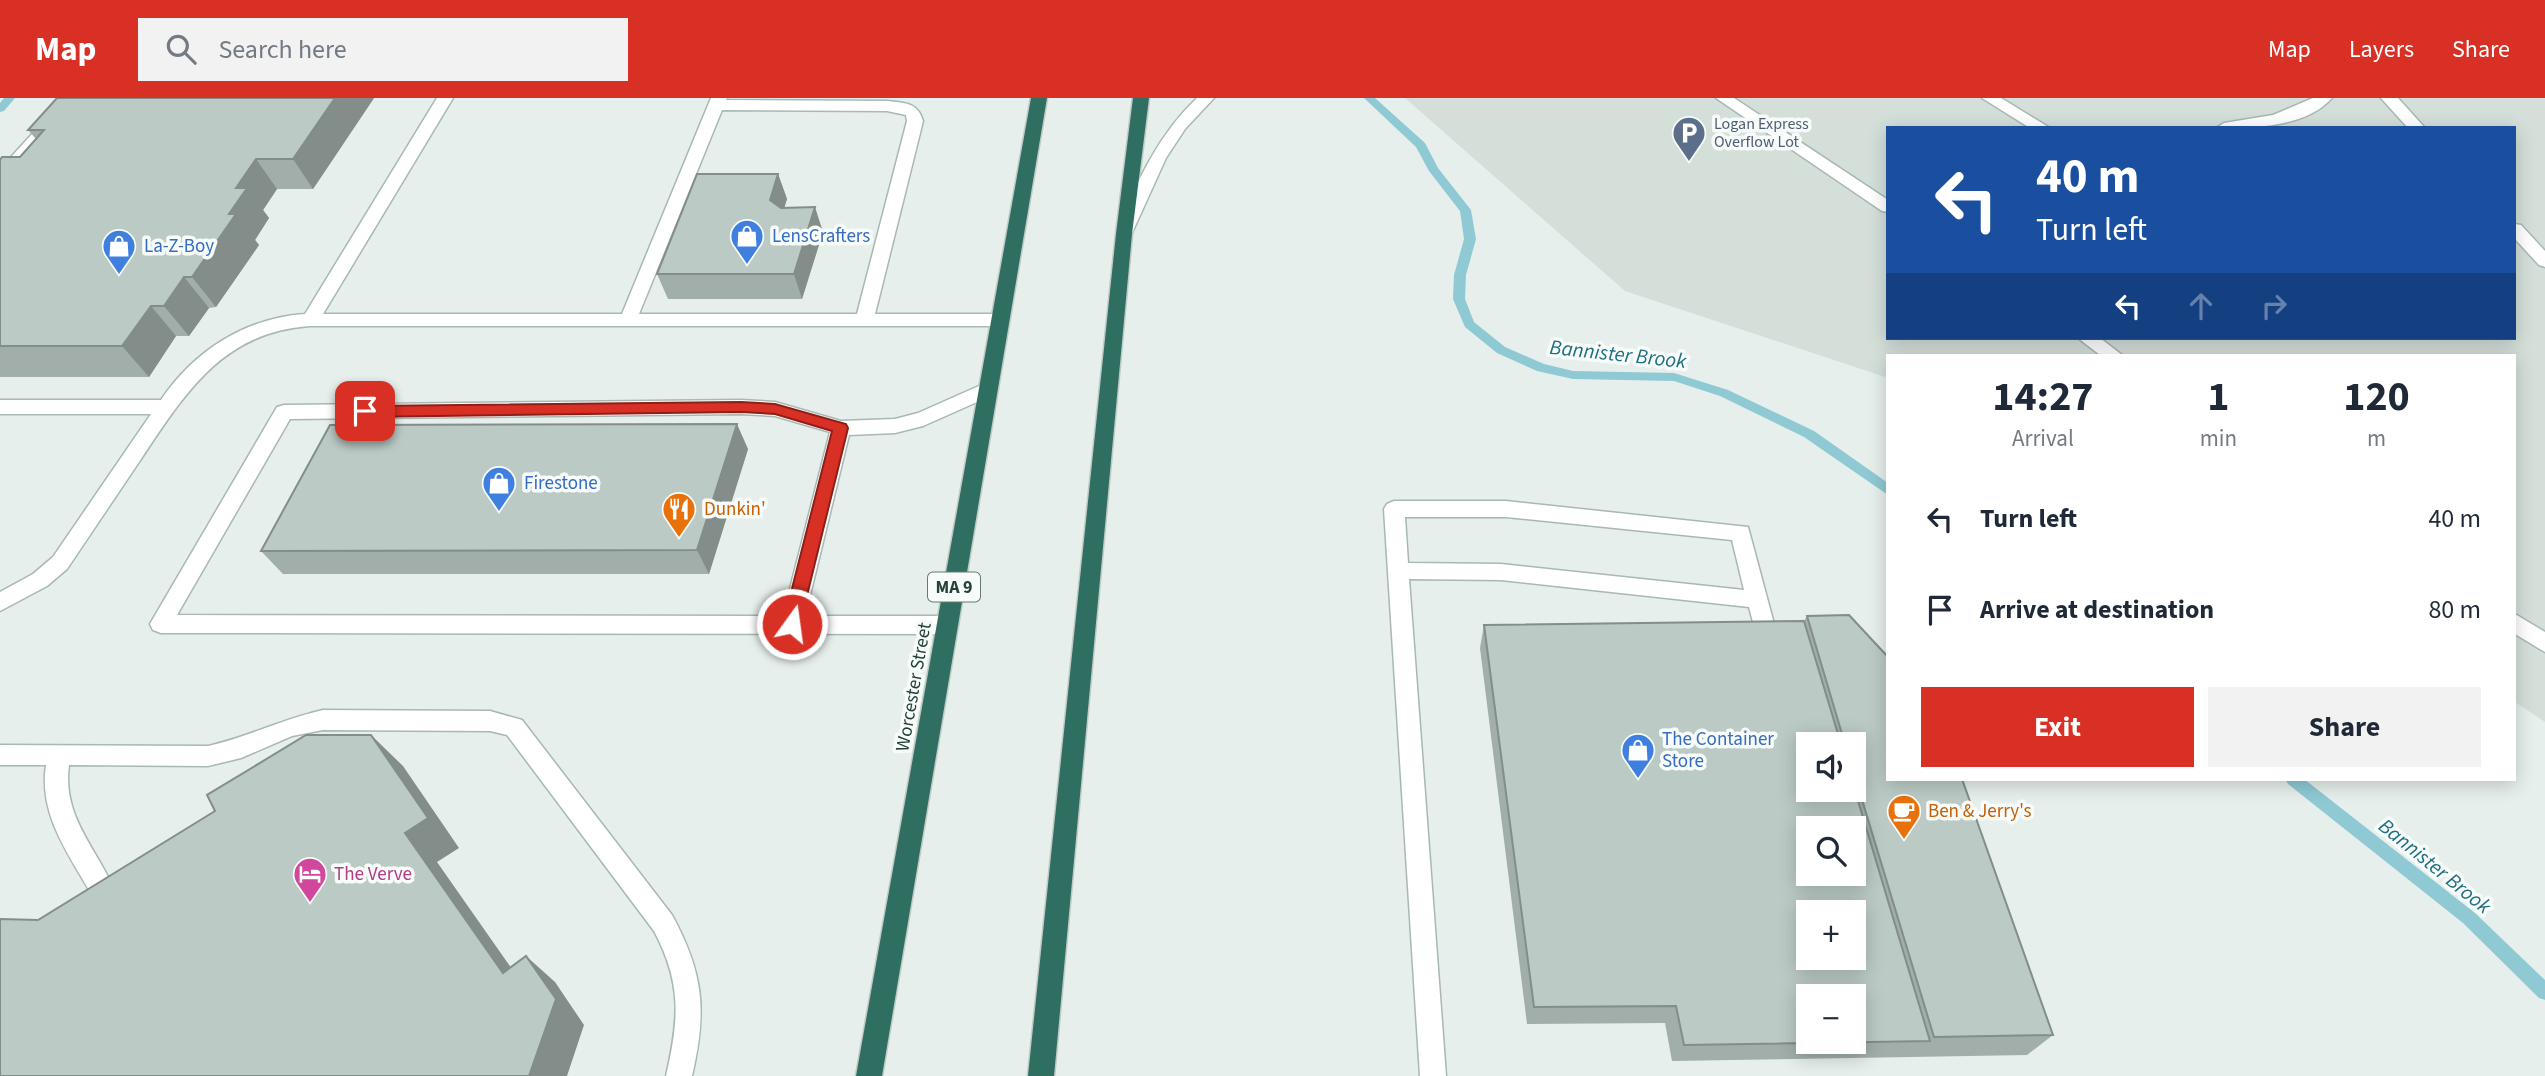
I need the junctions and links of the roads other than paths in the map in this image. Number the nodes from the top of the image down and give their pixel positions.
1 (73, 98) edge
2 (445, 98) edge
3 (1039, 98) edge
4 (1140, 98) edge
5 (1206, 98) edge
6 (1724, 98) edge
7 (1990, 98) edge
8 (2324, 98) edge
9 (2389, 98) edge
10 (717, 102) edge
11 (2039, 126) edge
12 (2235, 126) edge
13 (2415, 126) edge
14 (0, 179) edge
15 (1886, 205) edge
16 (2516, 230) edge
17 (1124, 234) junction
18 (2545, 261) edge
19 (310, 320) junction
20 (628, 320) junction
21 (863, 320) junction
22 (1000, 320) junction
23 (2090, 340) edge
24 (2111, 354) edge
25 (988, 389) junction
26 (0, 407) edge
27 (166, 407) junction
28 (841, 428) junction
29 (1398, 571) junction
30 (1758, 600) junction
31 (0, 602) edge
32 (792, 624) junction
33 (2516, 624) edge
34 (947, 625) junction
35 (1766, 635) edge
36 (2545, 643) edge
37 (0, 755) edge
38 (60, 756) junction
39 (102, 889) edge
40 (870, 1066) edge
41 (679, 1076) edge
42 (853, 1076) edge
43 (1041, 1076) edge
44 (1433, 1076) edge

1 - 14 street
2 - 19 street
3 - 22 highway, Worcester Street / MA 9
4 - 17 highway
5 - 17 street
6 - 15 street
7 - 11 street
8 - 12 street
9 - 13 street
10 - 20 street
10 - 21 street
16 - 18 street
17 - 43 highway
19 - 20 street
19 - 27 street
20 - 21 street
21 - 22 street
22 - 25 highway, Worcester Street / MA 9
23 - 24 street
25 - 28 street
25 - 34 highway, Worcester Street / MA 9
26 - 27 street
27 - 31 street
28 - 32 street
28 - 32 street
29 - 30 street
29 - 30 street
29 - 44 street
30 - 35 street
32 - 34 street
33 - 36 street
34 - 40 highway, Worcester Street / MA 9
37 - 38 street
38 - 39 street
38 - 41 street
40 - 42 street

